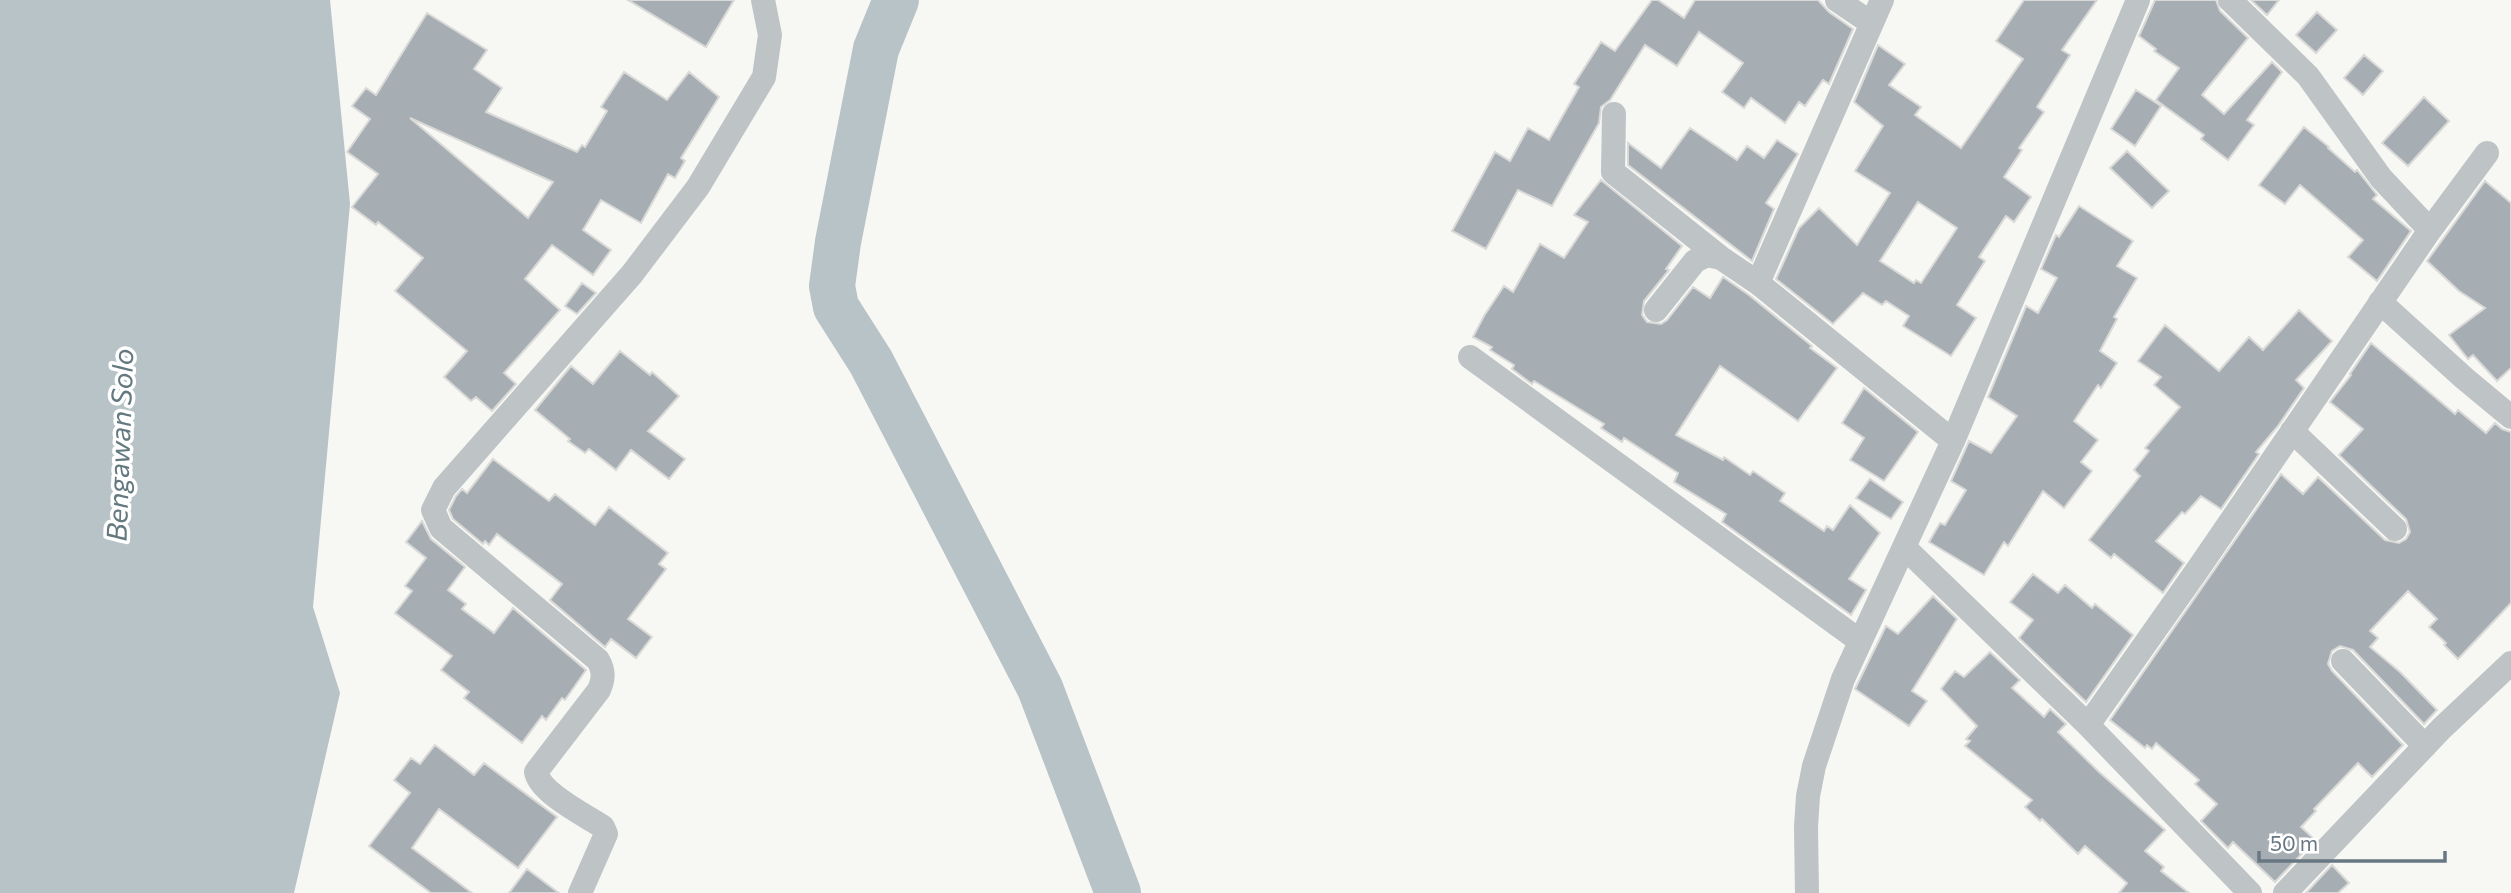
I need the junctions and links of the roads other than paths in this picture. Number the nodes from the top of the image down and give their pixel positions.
1 (763, 0) edge
2 (1836, 0) edge
3 (1882, 0) edge
4 (2138, 0) edge
5 (2230, 0) edge
6 (1871, 23) junction
7 (1614, 114) dead end
8 (2487, 153) dead end
9 (2430, 230) junction
10 (1721, 258) junction
11 (1758, 283) junction
12 (2380, 302) junction
13 (1657, 310) dead end
14 (1470, 357) dead end
15 (2511, 417) edge
16 (2292, 431) junction
17 (1953, 442) junction
18 (2395, 529) dead end
19 (1904, 547) junction
20 (1860, 642) junction
21 (2343, 661) dead end
22 (2511, 663) edge
23 (2088, 725) junction
24 (2425, 746) junction
25 (580, 893) edge
26 (1807, 893) edge
27 (2250, 893) edge
28 (2285, 893) edge

1 - 25 street
2 - 6 street
3 - 6 street
4 - 17 street
5 - 9 street
6 - 11 street
7 - 10 street
8 - 9 street
9 - 12 street
10 - 11 street
10 - 13 street
11 - 17 street
12 - 15 street
12 - 16 street
14 - 20 street
16 - 18 street
16 - 23 street
17 - 19 street
19 - 20 street
19 - 23 street
20 - 26 street
21 - 24 street
22 - 24 street
23 - 27 street
24 - 28 street

